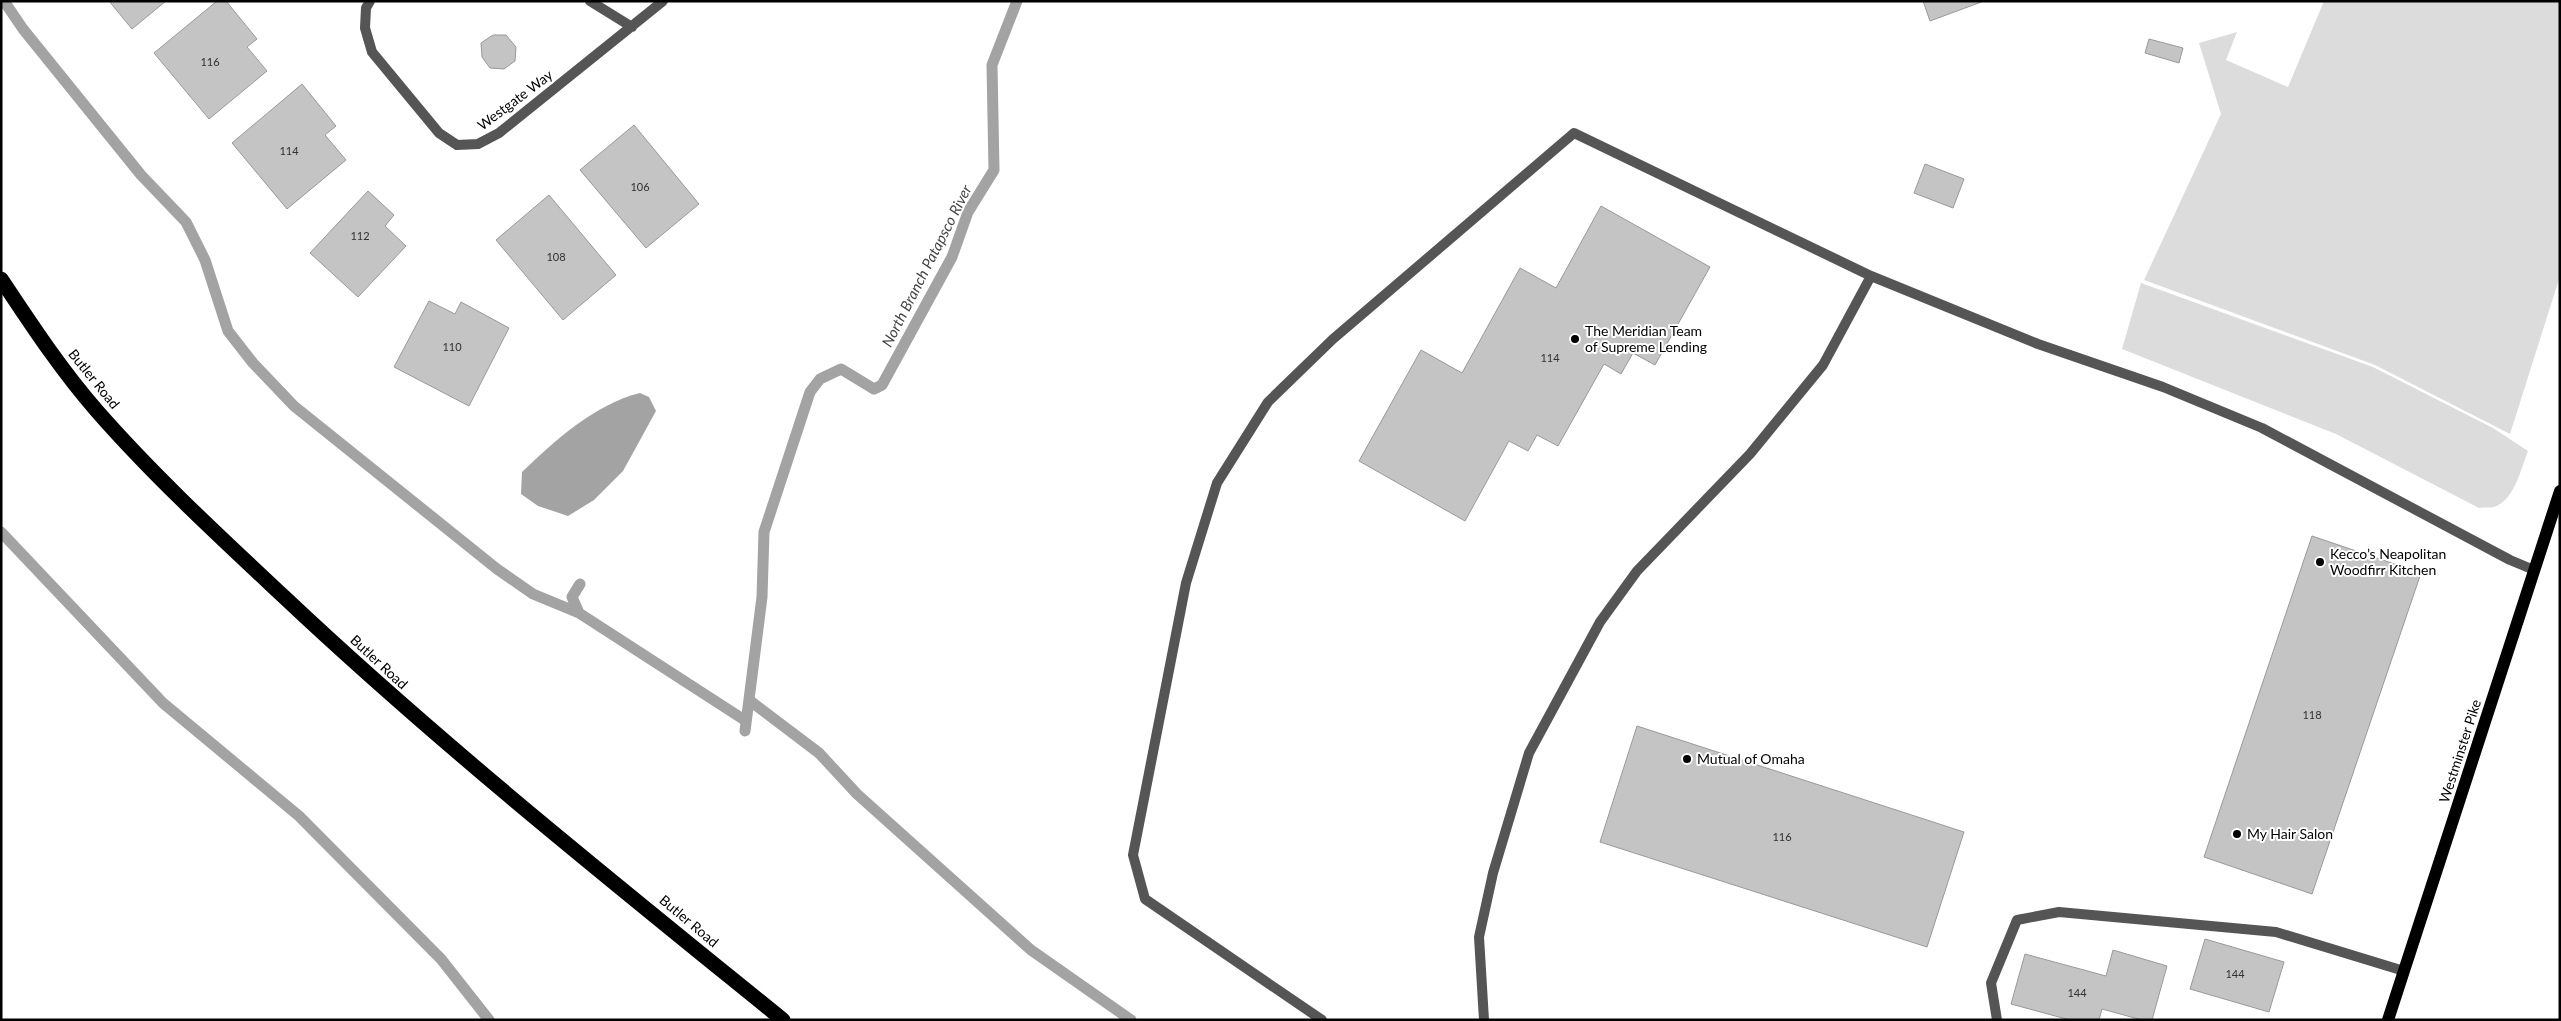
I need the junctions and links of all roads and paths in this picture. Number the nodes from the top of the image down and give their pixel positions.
1 (370, 1) edge
2 (590, 1) edge
3 (663, 1) edge
4 (632, 27) junction
5 (1871, 276) junction
6 (1, 279) edge
7 (2560, 491) edge
8 (2534, 570) junction
9 (2404, 971) junction
10 (783, 1020) edge
11 (1322, 1020) edge
12 (1484, 1020) edge
13 (1997, 1020) edge
14 (2388, 1020) edge

1 - 4 street, Westgate Way
2 - 4 street
3 - 4 street, Westgate Way
5 - 8 street
5 - 11 street
5 - 12 street
6 - 10 highway, Butler Road
7 - 8 main road, Westminster Pike
8 - 9 main road, Westminster Pike
9 - 13 street
9 - 14 main road, Westminster Pike

